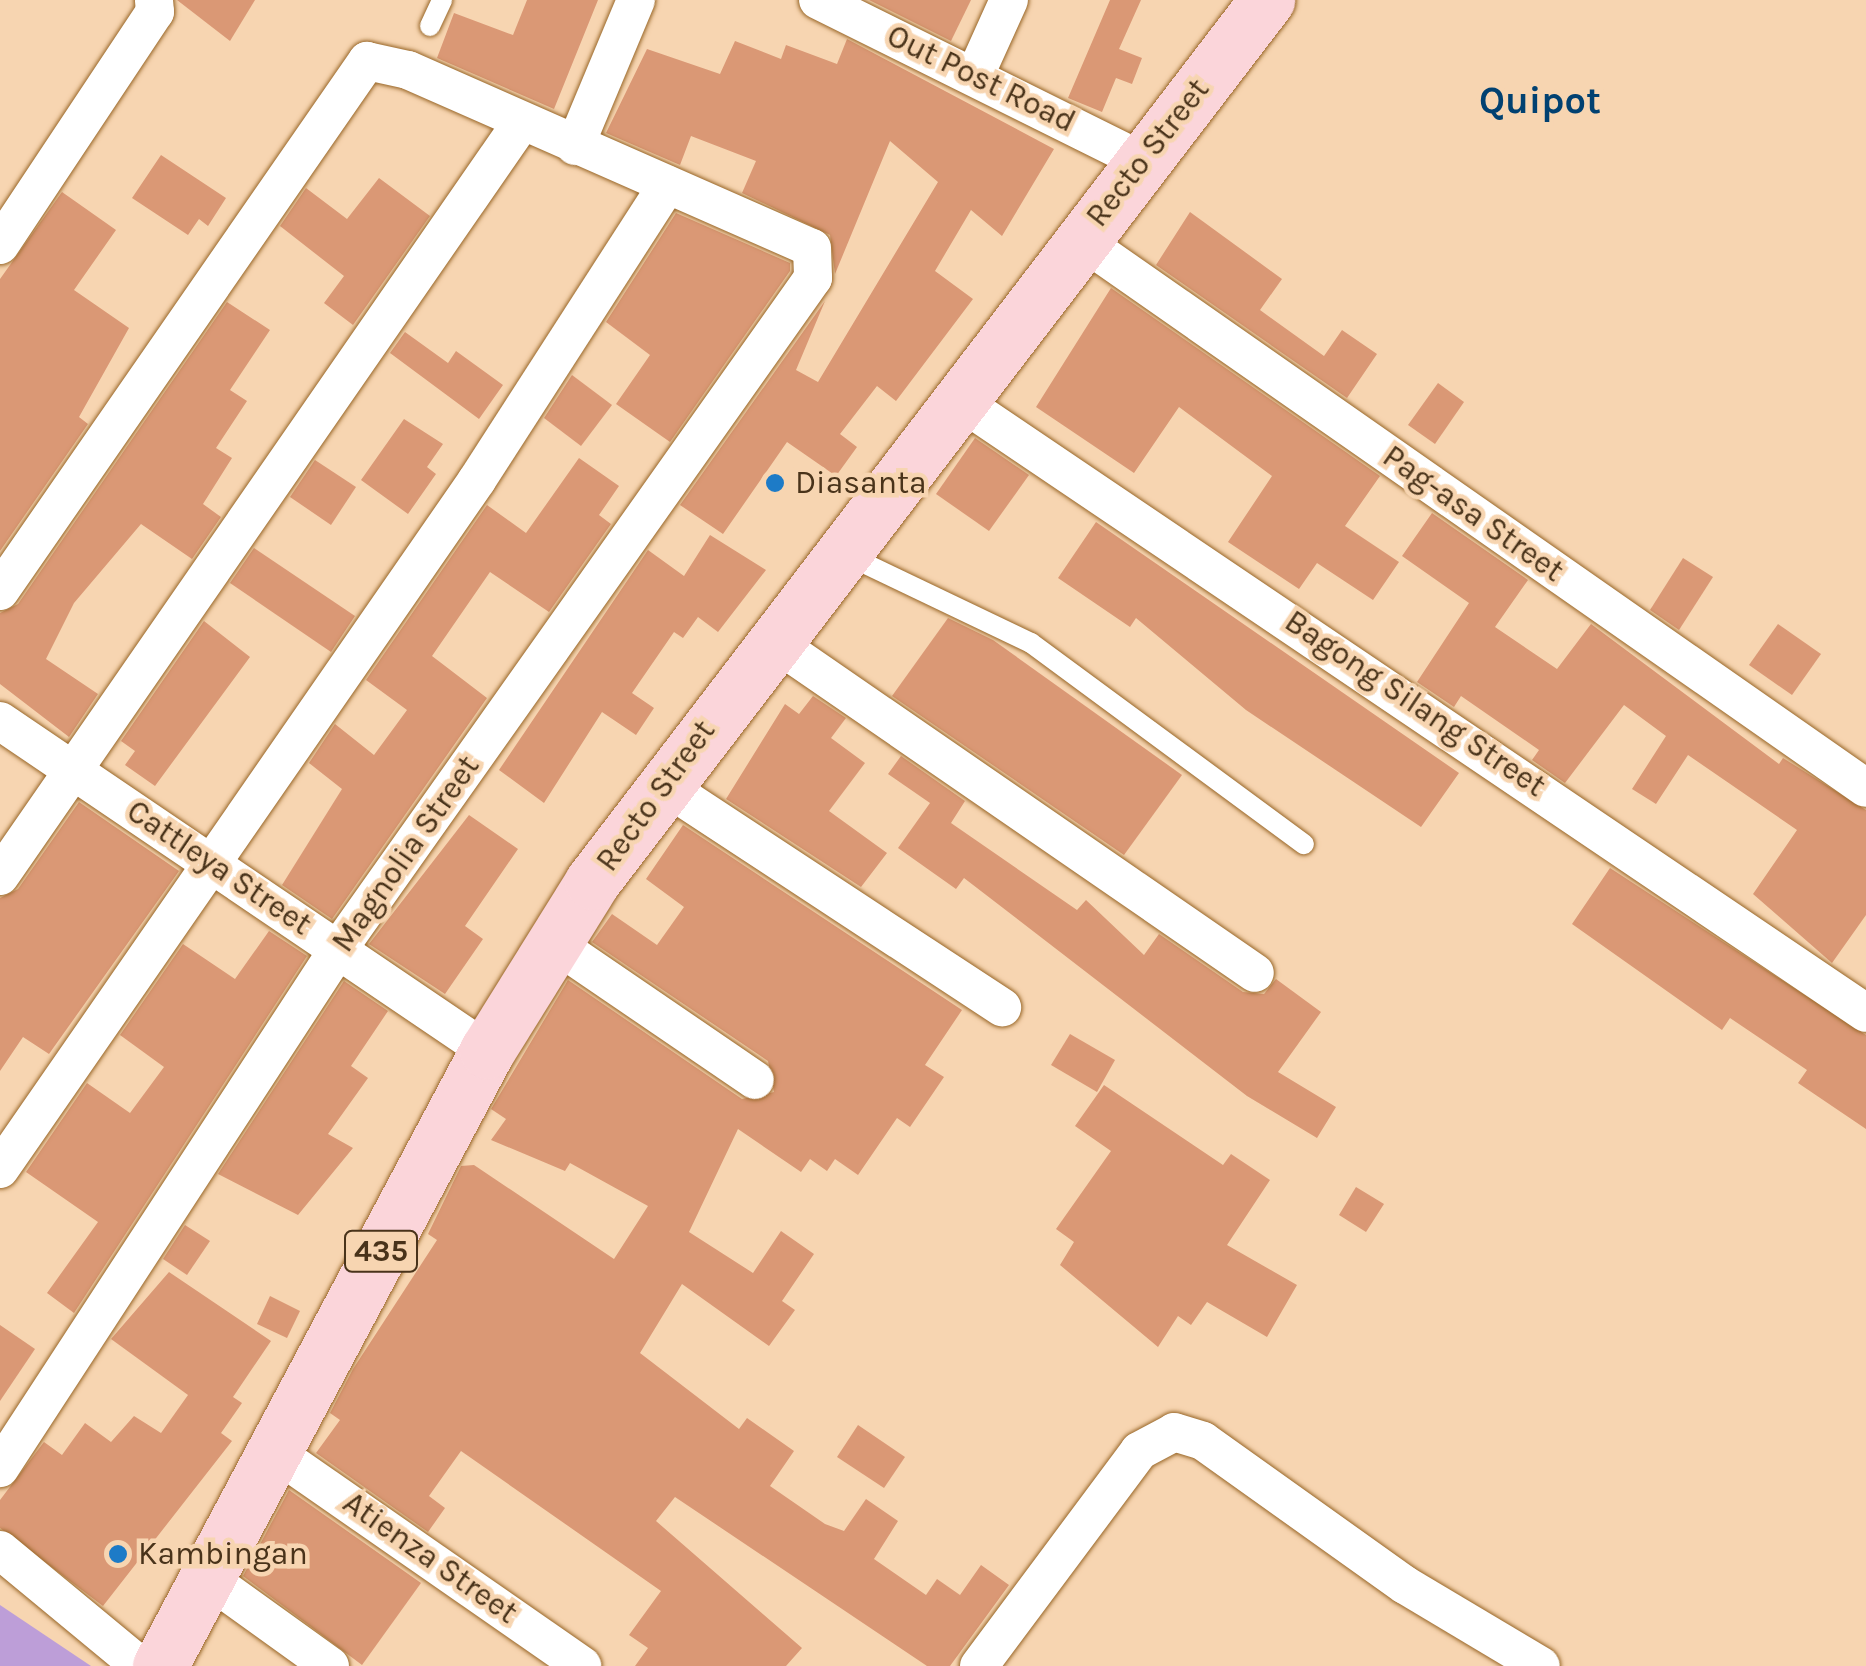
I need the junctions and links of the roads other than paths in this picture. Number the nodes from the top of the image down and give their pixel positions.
1 (154, 0) edge
2 (442, 0) edge
3 (636, 0) edge
4 (819, 0) edge
5 (1010, 0) edge
6 (1267, 0) edge
7 (430, 26) dead end
8 (976, 73) junction
9 (520, 123) junction
10 (575, 146) junction
11 (1142, 161) junction
12 (668, 185) junction
13 (1081, 240) junction
14 (0, 245) edge
15 (960, 401) junction
16 (843, 553) junction
17 (0, 591) edge
18 (773, 641) junction
19 (0, 721) edge
20 (72, 768) junction
21 (662, 784) junction
22 (1866, 788) edge
23 (1304, 844) dead end
24 (207, 860) junction
25 (0, 876) edge
26 (554, 943) junction
27 (339, 948) junction
28 (1255, 973) dead end
29 (1002, 1007) dead end
30 (1866, 1013) edge
31 (487, 1051) junction
32 (755, 1080) dead end
33 (0, 1169) edge
34 (276, 1452) junction
35 (0, 1468) edge
36 (0, 1550) edge
37 (209, 1579) junction
38 (140, 1666) edge
39 (160, 1666) edge
40 (330, 1666) edge
41 (582, 1666) edge
42 (980, 1666) edge
43 (1540, 1666) edge

1 - 14 street
2 - 7 lane
3 - 10 street
4 - 8 street, Out Post Road
5 - 8 street
6 - 11 main road, Recto Street / 435
8 - 11 street, Out Post Road
9 - 10 street
9 - 17 street
9 - 20 street
10 - 12 street
11 - 13 main road, Recto Street / 435
12 - 24 street
12 - 27 street, Magnolia Street
13 - 15 main road, Recto Street / 435
13 - 22 street, Pag-asa Street
15 - 16 main road, Recto Street / 435
15 - 30 street, Bagong Silang Street
16 - 18 main road, Recto Street / 435
16 - 23 lane
18 - 21 main road, Recto Street / 435
18 - 28 street
19 - 20 street, Cattleya Street
20 - 24 street, Cattleya Street
20 - 25 street
21 - 26 main road, Recto Street / 435
21 - 29 street
24 - 27 street, Cattleya Street
24 - 33 street
26 - 31 main road, Recto Street / 435
26 - 32 street
27 - 31 street, Cattleya Street
27 - 35 street, Magnolia Street
31 - 34 main road, Recto Street / 435
34 - 37 main road, Recto Street / 435
34 - 41 street, Atienza Street
36 - 38 street
37 - 39 main road, Recto Street / 435
37 - 40 street
42 - 43 street

